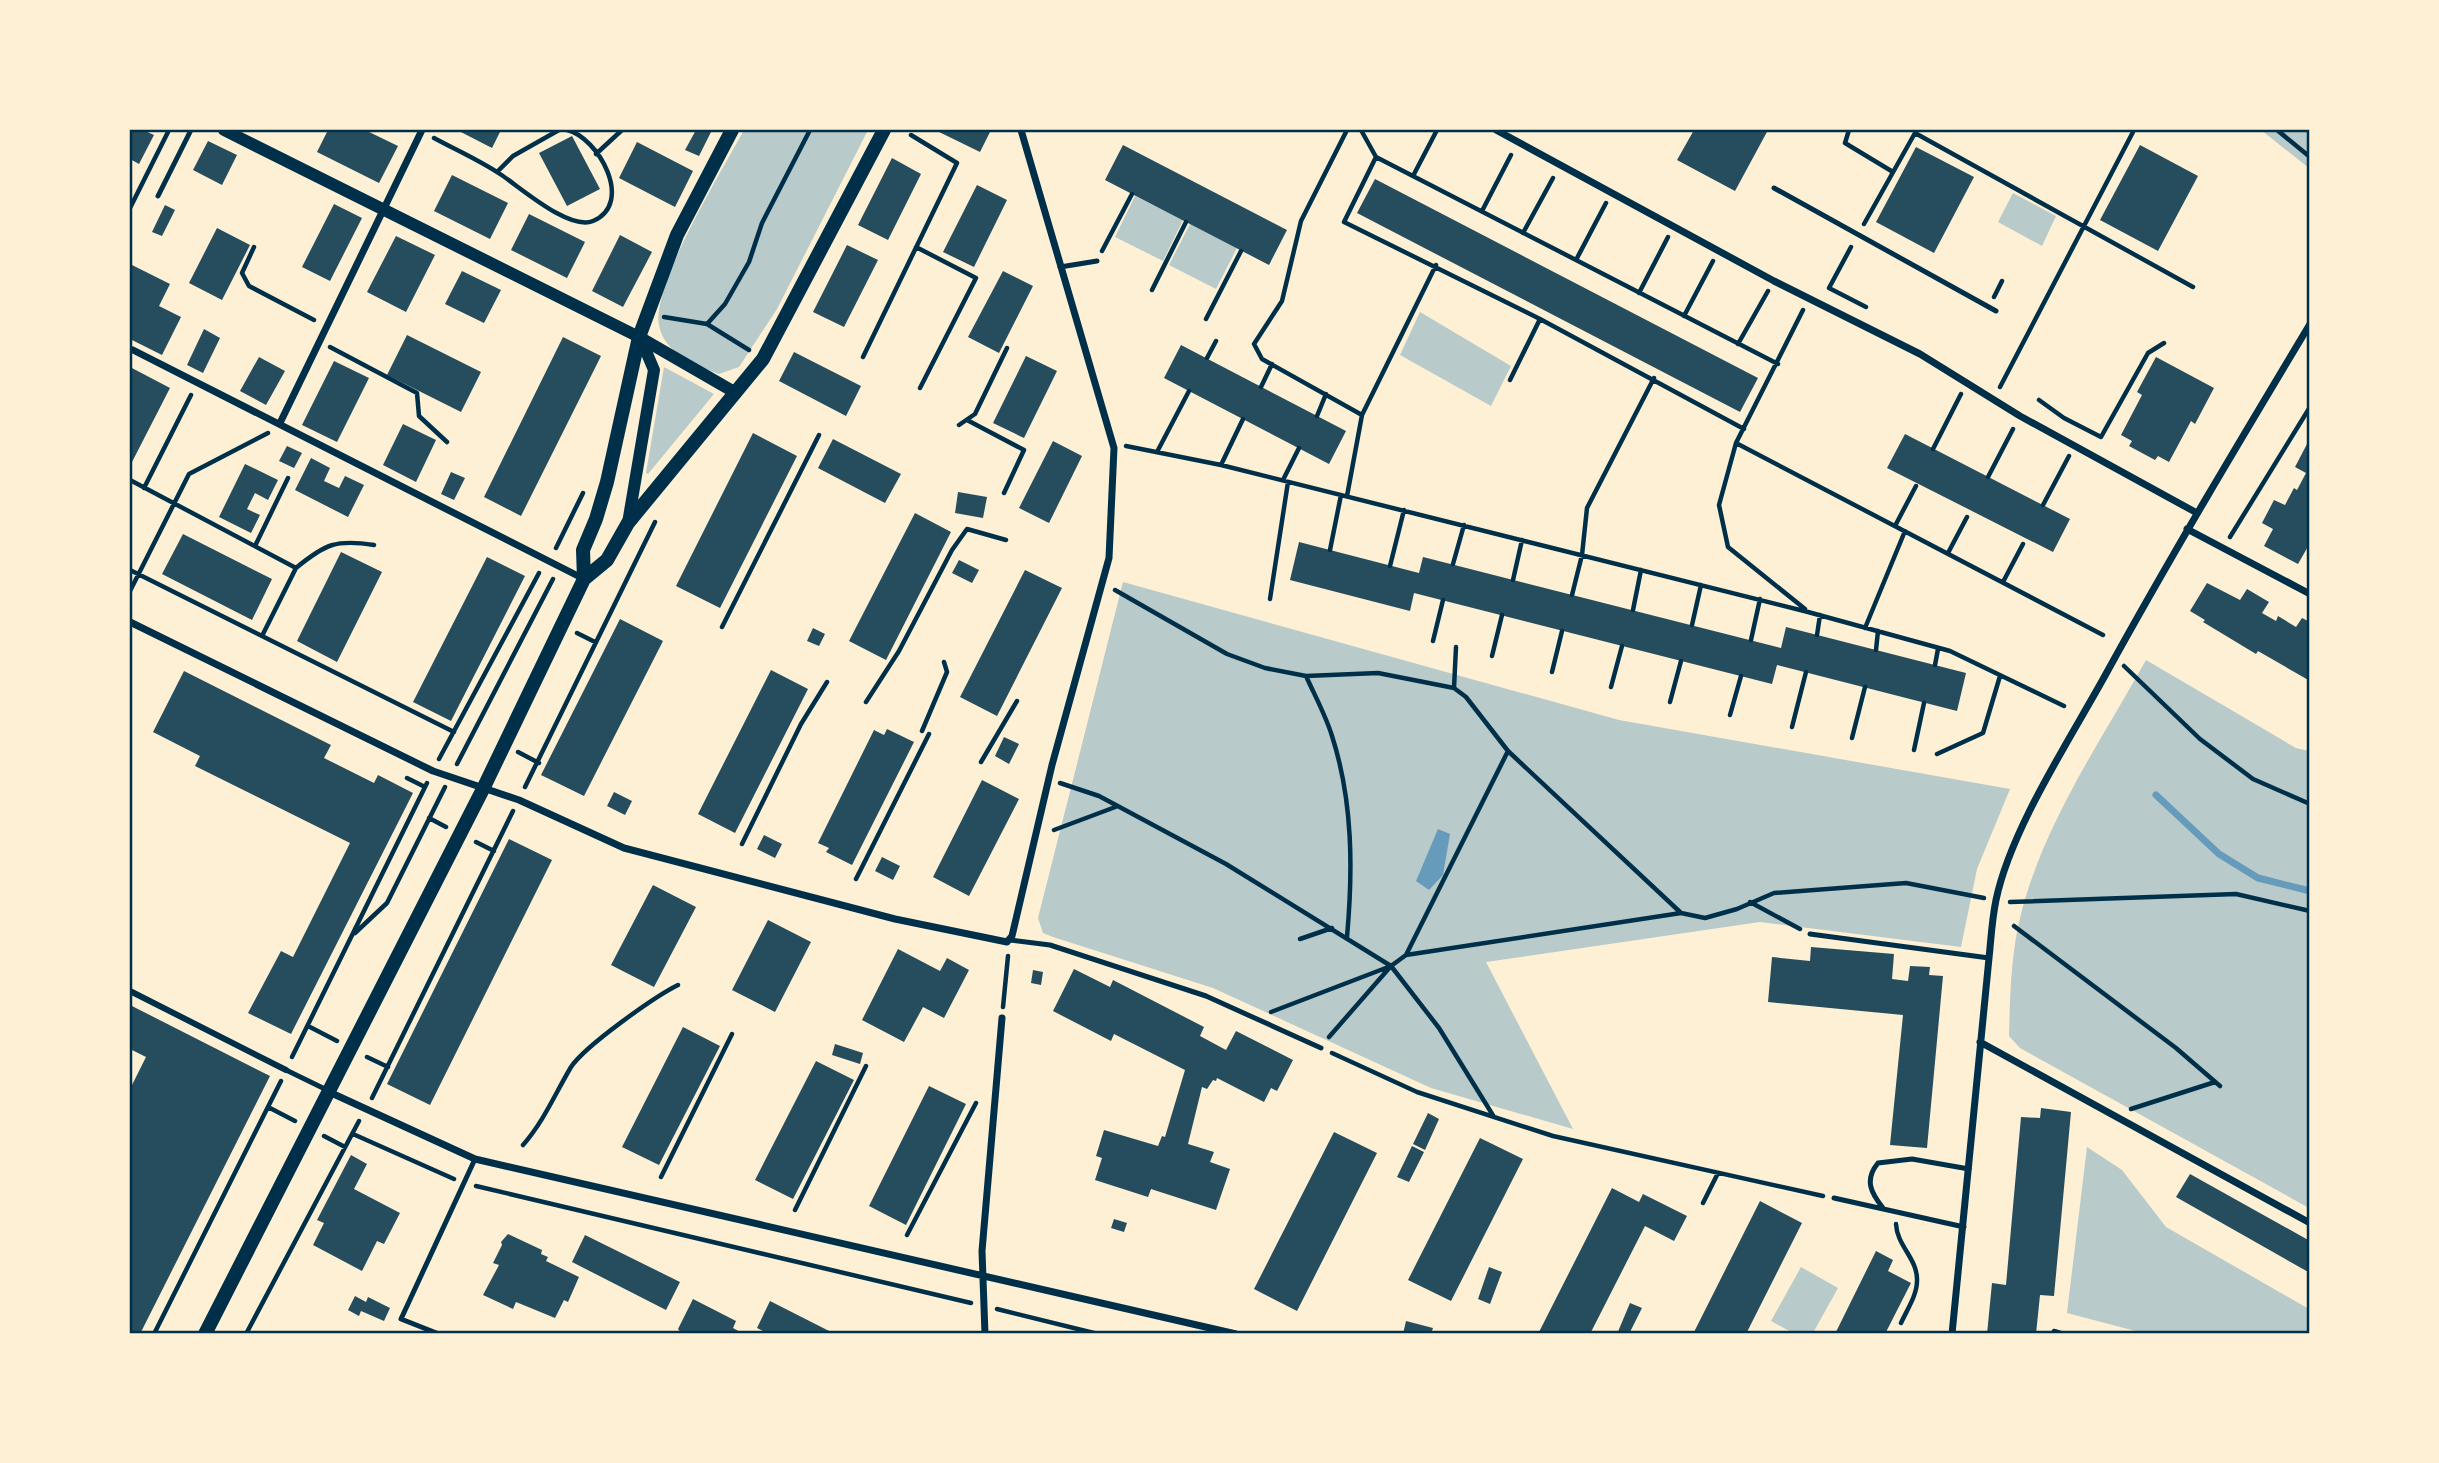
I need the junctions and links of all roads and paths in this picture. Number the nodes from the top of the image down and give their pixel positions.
1 (169, 130) edge
2 (191, 130) edge
3 (225, 130) edge
4 (421, 130) edge
5 (559, 130) edge
6 (567, 130) edge
7 (622, 130) edge
8 (732, 130) edge
9 (810, 130) edge
10 (884, 130) edge
11 (1021, 130) edge
12 (1347, 130) edge
13 (1361, 130) edge
14 (1437, 130) edge
15 (1496, 130) edge
16 (1849, 130) edge
17 (2277, 130) edge
18 (2133, 132) dead end
19 (911, 135) dead end
20 (1517, 141) junction
21 (596, 154) junction
22 (1376, 157) junction
23 (2309, 157) edge
24 (1560, 164) junction
25 (497, 172) junction
26 (1893, 172) junction
27 (1413, 176) junction
28 (1774, 188) dead end
29 (1612, 193) junction
30 (1132, 194) dead end
31 (158, 196) dead end
32 (130, 208) edge
33 (383, 209) junction
34 (1482, 211) junction
35 (1186, 222) dead end
36 (1673, 227) junction
37 (2083, 228) junction
38 (1523, 233) junction
39 (1857, 236) junction
40 (254, 247) dead end
41 (916, 247) junction
42 (1241, 251) dead end
43 (1719, 251) junction
44 (1576, 260) junction
45 (1097, 261) joint
46 (1436, 265) junction
47 (1060, 267) junction
48 (1773, 281) junction
49 (2193, 286) dead end
50 (1152, 290) dead end
51 (1639, 293) junction
52 (1809, 298) junction
53 (1866, 307) dead end
54 (1996, 311) dead end
55 (647, 314) junction
56 (1685, 316) junction
57 (1206, 318) dead end
58 (1540, 319) junction
59 (707, 324) junction
60 (2309, 324) edge
61 (327, 327) junction
62 (639, 337) junction
63 (1216, 341) dead end
64 (320, 342) junction
65 (2164, 343) dead end
66 (1738, 344) junction
67 (1007, 348) dead end
68 (133, 350) dead end
69 (863, 357) dead end
70 (1207, 358) dead end
71 (763, 359) junction
72 (1272, 364) junction
73 (1778, 364) junction
74 (1654, 378) junction
75 (1510, 380) dead end
76 (1967, 381) junction
77 (197, 382) junction
78 (1261, 387) dead end
79 (920, 388) dead end
80 (1189, 391) dead end
81 (736, 393) junction
82 (1326, 394) junction
83 (1995, 398) junction
84 (2039, 400) dead end
85 (2309, 407) edge
86 (1362, 415) junction
87 (2020, 415) junction
88 (1317, 416) dead end
89 (1243, 419) dead end
90 (967, 420) junction
91 (280, 424) junction
92 (959, 425) dead end
93 (1744, 429) junction
94 (818, 435) dead end
95 (447, 442) dead end
96 (1736, 443) junction
97 (1124, 445) dead end
98 (2074, 446) junction
99 (1299, 448) dead end
100 (1933, 449) dead end
101 (1157, 452) junction
102 (1221, 465) junction
103 (1988, 477) dead end
104 (288, 478) dead end
105 (130, 480) edge
106 (1286, 481) junction
107 (1916, 486) dead end
108 (144, 488) junction
109 (1004, 492) dead end
110 (1344, 495) junction
111 (174, 503) junction
112 (2043, 505) dead end
113 (1404, 510) junction
114 (2197, 513) junction
115 (1967, 516) dead end
116 (579, 518) dead end
117 (628, 523) junction
118 (1464, 526) junction
119 (1895, 526) junction
120 (2187, 529) junction
121 (1905, 531) junction
122 (1006, 540) dead end
123 (1522, 540) junction
124 (2023, 544) dead end
125 (374, 545) dead end
126 (255, 546) junction
127 (2222, 549) junction
128 (1329, 550) dead end
129 (1948, 553) junction
130 (1582, 555) junction
131 (550, 561) junction
132 (1453, 564) dead end
133 (561, 566) junction
134 (1390, 566) dead end
135 (296, 568) junction
136 (130, 570) edge
137 (1641, 570) junction
138 (138, 574) junction
139 (584, 579) junction
140 (1513, 580) dead end
141 (2003, 582) junction
142 (1701, 585) junction
143 (1101, 589) junction
144 (130, 591) edge
145 (1572, 594) dead end
146 (2309, 594) edge
147 (1270, 599) dead end
148 (1760, 599) junction
149 (1443, 600) dead end
150 (1633, 610) dead end
151 (1808, 612) junction
152 (1502, 615) dead end
153 (1821, 615) junction
154 (130, 622) edge
155 (1692, 625) dead end
156 (722, 627) dead end
157 (1865, 628) junction
158 (1562, 631) dead end
159 (1878, 632) junction
160 (1817, 635) dead end
161 (2103, 635) dead end
162 (261, 636) junction
163 (1751, 640) dead end
164 (1433, 641) dead end
165 (1622, 646) dead end
166 (1457, 647) dead end
167 (1938, 649) junction
168 (1876, 650) dead end
169 (1492, 656) dead end
170 (2115, 657) junction
171 (1681, 661) dead end
172 (944, 663) dead end
173 (1935, 665) dead end
174 (1552, 672) dead end
175 (1806, 672) dead end
176 (1306, 676) junction
177 (1741, 676) dead end
178 (2000, 676) junction
179 (827, 682) dead end
180 (1611, 687) dead end
181 (1865, 687) dead end
182 (1454, 688) junction
183 (1017, 701) dead end
184 (866, 702) dead end
185 (1670, 702) dead end
186 (1924, 703) dead end
187 (2064, 706) dead end
188 (1731, 715) dead end
189 (1792, 727) dead end
190 (922, 731) dead end
191 (454, 732) junction
192 (929, 734) dead end
193 (1852, 738) dead end
194 (1914, 750) dead end
195 (1508, 751) junction
196 (1937, 754) dead end
197 (981, 762) dead end
198 (539, 763) dead end
199 (433, 771) junction
200 (451, 777) junction
201 (1048, 779) junction
202 (483, 789) junction
203 (519, 800) junction
204 (2309, 804) edge
205 (1118, 806) junction
206 (1054, 830) dead end
207 (742, 844) dead end
208 (856, 879) dead end
209 (1996, 900) junction
210 (1749, 902) junction
211 (2309, 911) edge
212 (1681, 913) junction
213 (2014, 926) dead end
214 (1333, 928) junction
215 (1810, 934) joint
216 (352, 936) junction
217 (1347, 937) junction
218 (1300, 939) dead end
219 (1010, 940) junction
220 (1406, 955) junction
221 (1989, 958) junction
222 (1391, 966) junction
223 (678, 985) dead end
224 (130, 991) edge
225 (1002, 1018) joint
226 (1255, 1018) junction
227 (732, 1034) dead end
228 (1980, 1042) junction
229 (1321, 1048) junction
230 (866, 1066) dead end
231 (286, 1070) junction
232 (2215, 1082) junction
233 (2220, 1086) dead end
234 (327, 1090) junction
235 (976, 1103) dead end
236 (365, 1110) junction
237 (2118, 1116) junction
238 (1494, 1118) junction
239 (353, 1134) junction
240 (523, 1145) dead end
241 (475, 1159) junction
242 (1969, 1169) junction
243 (1718, 1173) junction
244 (661, 1178) dead end
245 (466, 1184) junction
246 (1834, 1198) joint
247 (1703, 1203) dead end
248 (1883, 1208) junction
249 (795, 1210) dead end
250 (2309, 1223) edge
251 (1964, 1227) junction
252 (907, 1235) dead end
253 (983, 1276) junction
254 (984, 1306) junction
255 (1901, 1323) dead end
256 (2054, 1331) dead end
257 (154, 1334) edge
258 (205, 1334) edge
259 (246, 1334) edge
260 (439, 1334) edge
261 (985, 1334) edge
262 (1098, 1334) edge
263 (1236, 1334) edge
264 (1952, 1334) edge
265 (2064, 1334) edge

1 - 32 path
2 - 31 lane
3 - 33 street
4 - 25 path
4 - 33 street
5 - 25 path
6 - 21 path
7 - 21 path
8 - 55 main road
9 - 59 path
10 - 71 main road
11 - 47 street
12 - 72 path
13 - 22 path
14 - 27 path
15 - 20 street
16 - 26 path
17 - 23 path
18 - 37 path
19 - 41 path
20 - 24 street
20 - 34 path
21 - 25 path
22 - 27 path
22 - 46 path
24 - 29 street
24 - 38 path
26 - 37 path
26 - 39 path
27 - 34 path
28 - 39 lane
29 - 36 street
29 - 44 path
30 - 45 path
33 - 61 street
33 - 62 street
34 - 38 path
35 - 50 path
36 - 43 street
36 - 51 path
37 - 49 path
37 - 83 path
38 - 44 path
39 - 53 path
39 - 54 lane
40 - 61 path
41 - 69 path
41 - 79 path
42 - 57 path
43 - 48 street
43 - 56 path
44 - 51 path
45 - 47 lane
46 - 58 path
46 - 86 path
47 - 143 street
48 - 52 street
48 - 66 path
51 - 56 path
52 - 73 path
52 - 76 street
55 - 59 path
55 - 62 main road
56 - 66 path
58 - 74 path
58 - 75 path
59 - 71 path
60 - 114 street
61 - 64 street
62 - 81 street
62 - 117 street
62 - 139 main road
63 - 70 path
64 - 91 street
64 - 95 path
65 - 84 path
66 - 73 path
67 - 90 path
68 - 77 street
71 - 81 main road
72 - 78 path
72 - 82 path
73 - 93 path
74 - 93 path
74 - 130 path
76 - 83 street
76 - 100 path
77 - 91 street
77 - 108 path
80 - 101 path
81 - 117 main road
82 - 86 path
82 - 88 path
83 - 87 street
85 - 127 path
86 - 110 path
87 - 98 street
87 - 103 path
89 - 102 path
90 - 92 path
90 - 109 path
91 - 111 path
91 - 131 street
93 - 96 path
94 - 156 path
96 - 119 path
96 - 151 path
97 - 101 path
98 - 112 path
98 - 114 street
99 - 106 path
101 - 102 path
102 - 106 path
104 - 126 path
105 - 108 path
106 - 110 path
106 - 147 path
107 - 119 path
108 - 111 path
110 - 113 path
110 - 128 path
111 - 126 path
111 - 138 path
113 - 118 path
113 - 134 path
114 - 120 street
115 - 129 path
116 - 131 path
117 - 139 main road
118 - 123 path
118 - 132 path
119 - 121 path
120 - 127 street
120 - 170 street
121 - 129 path
121 - 157 path
122 - 184 path
123 - 130 path
123 - 140 path
124 - 141 path
125 - 135 path
126 - 135 path
127 - 146 street
129 - 141 path
130 - 137 path
130 - 145 path
131 - 133 street
131 - 191 path
133 - 139 street
133 - 200 path
135 - 162 path
136 - 138 path
137 - 142 path
137 - 150 path
138 - 144 path
138 - 162 path
139 - 202 main road
141 - 161 path
142 - 148 path
142 - 155 path
143 - 176 path
143 - 201 street
148 - 151 path
148 - 163 path
149 - 164 path
151 - 153 path
152 - 169 path
153 - 157 path
153 - 160 path
154 - 199 street
157 - 159 path
158 - 174 path
159 - 167 path
159 - 168 path
162 - 191 path
165 - 180 path
166 - 182 path
167 - 173 path
167 - 178 path
170 - 204 path
170 - 209 street
171 - 185 path
172 - 190 path
175 - 189 path
176 - 182 path
176 - 217 path
177 - 188 path
178 - 187 path
178 - 196 path
179 - 207 path
181 - 193 path
182 - 195 path
183 - 197 path
186 - 194 path
191 - 199 path
192 - 208 path
195 - 212 path
195 - 220 path
198 - 203 path
199 - 200 street
199 - 216 path
200 - 202 street
200 - 216 path
201 - 205 path
201 - 219 street
202 - 203 street
202 - 234 main road
203 - 219 street
203 - 236 path
205 - 206 path
205 - 214 path
209 - 210 path
209 - 211 path
209 - 221 street
210 - 212 path
210 - 215 path
212 - 220 path
213 - 232 path
214 - 217 path
214 - 218 path
215 - 221 lane
216 - 231 path
217 - 222 path
219 - 225 path
219 - 226 lane
220 - 222 path
221 - 228 street
222 - 226 path
222 - 229 path
222 - 238 path
223 - 240 path
224 - 231 street
225 - 253 street
226 - 229 lane
227 - 244 path
228 - 237 street
228 - 242 street
229 - 238 path
230 - 249 path
231 - 234 lane
231 - 257 path
232 - 233 path
232 - 237 path
234 - 236 street
234 - 258 main road
235 - 252 path
236 - 239 path
236 - 241 street
237 - 250 street
238 - 243 path
239 - 245 path
239 - 259 path
241 - 245 lane
241 - 253 street
242 - 248 lane
242 - 251 street
243 - 246 path
243 - 247 path
245 - 254 path
245 - 260 lane
246 - 248 lane
248 - 251 lane
248 - 255 path
251 - 264 street
253 - 254 street
253 - 263 street
254 - 261 street
254 - 262 path
256 - 265 path

